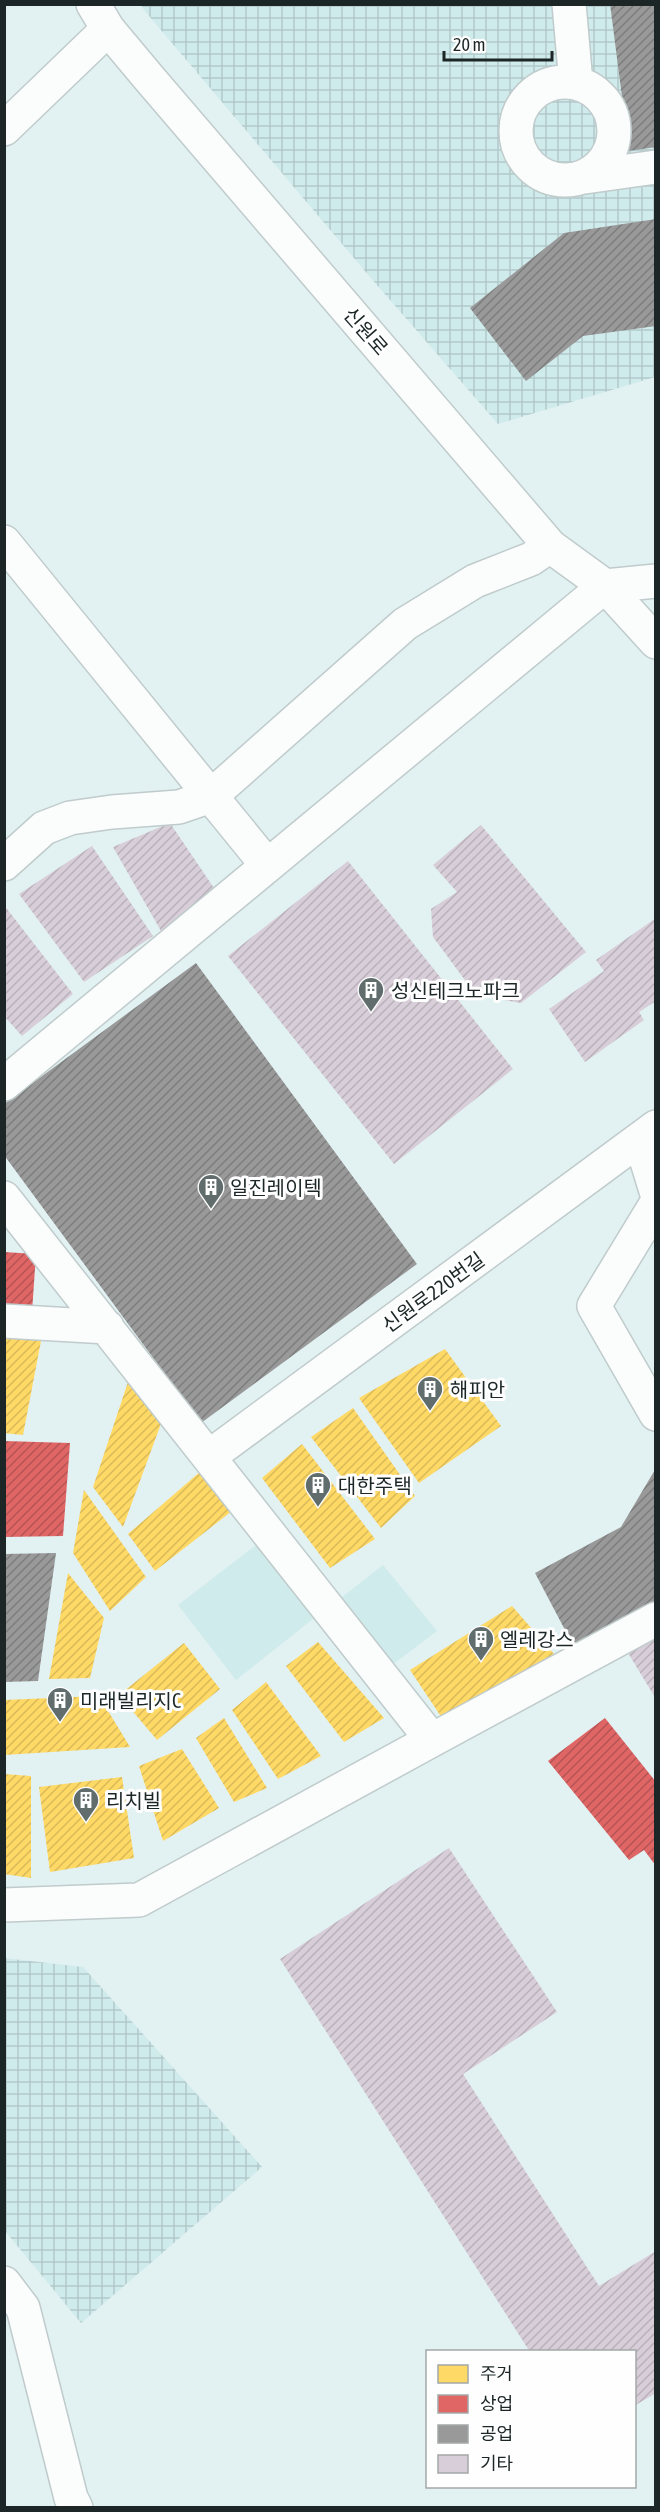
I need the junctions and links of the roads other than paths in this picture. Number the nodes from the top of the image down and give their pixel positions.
1 (568, 4) edge
2 (100, 17) edge
3 (576, 83) junction
4 (4, 129) edge
5 (656, 167) edge
6 (585, 177) junction
7 (4, 542) edge
8 (550, 546) junction
9 (656, 581) edge
10 (605, 586) junction
11 (656, 642) edge
12 (211, 796) junction
13 (4, 864) edge
14 (267, 865) junction
15 (4, 1084) edge
16 (648, 1133) edge
17 (656, 1191) edge
18 (4, 1198) edge
19 (656, 1204) edge
20 (4, 1321) edge
21 (107, 1327) junction
22 (656, 1414) edge
23 (210, 1456) junction
24 (656, 1619) edge
25 (432, 1740) junction
26 (4, 1905) edge
27 (4, 2283) edge
28 (76, 2508) edge

1 - 3 street
2 - 4 street
2 - 8 street, 신원로
3 - 6 street
3 - 6 street
5 - 6 street
7 - 12 street
8 - 10 street, 신원로
8 - 12 street
9 - 10 street
10 - 11 street, 신원로
10 - 14 street
12 - 13 street
12 - 14 street
14 - 15 street
16 - 17 street
16 - 23 street, 신원로220번길
18 - 21 street
19 - 22 street
20 - 21 street
21 - 23 street
23 - 25 street
24 - 25 street
25 - 26 street
27 - 28 street

